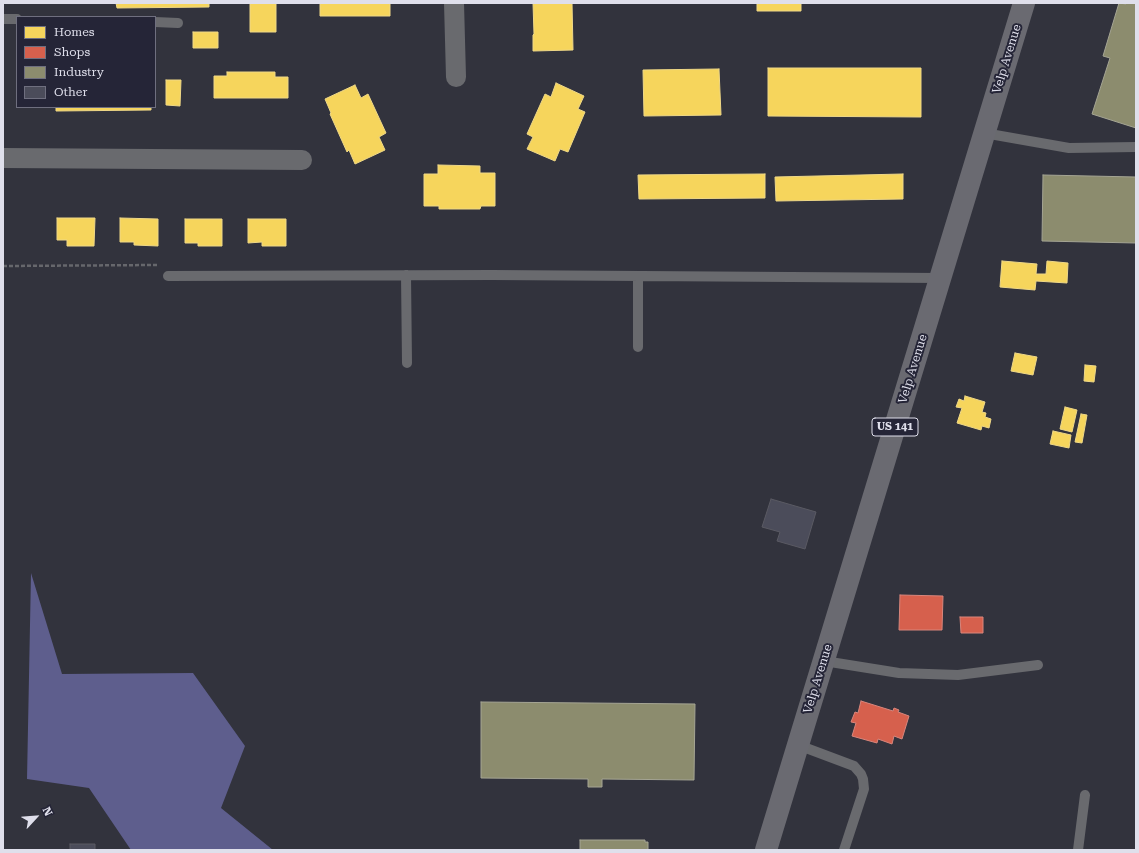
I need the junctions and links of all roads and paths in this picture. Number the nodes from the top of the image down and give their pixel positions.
1 (454, 3) edge
2 (1024, 3) edge
3 (3, 19) edge
4 (16, 19) edge
5 (156, 22) edge
6 (178, 23) dead end
7 (456, 77) dead end
8 (984, 133) junction
9 (1136, 147) edge
10 (3, 158) edge
11 (302, 160) dead end
12 (406, 275) junction
13 (168, 276) dead end
14 (638, 276) junction
15 (940, 278) junction
16 (638, 347) dead end
17 (407, 363) dead end
18 (824, 660) junction
19 (1038, 665) dead end
20 (798, 745) junction
21 (1084, 795) dead end
22 (766, 850) edge
23 (844, 850) edge
24 (1078, 850) edge

1 - 7 street
2 - 8 main road, Velp Avenue / US 141
3 - 4 lane
5 - 6 lane
8 - 9 lane
8 - 15 main road, Velp Avenue / US 141
10 - 11 street
12 - 13 lane
12 - 14 lane
12 - 17 lane
14 - 15 lane
14 - 16 lane
15 - 18 main road, Velp Avenue / US 141
18 - 19 lane
18 - 20 main road, Velp Avenue / US 141
20 - 22 main road, Velp Avenue / US 141
20 - 23 lane
21 - 24 lane

